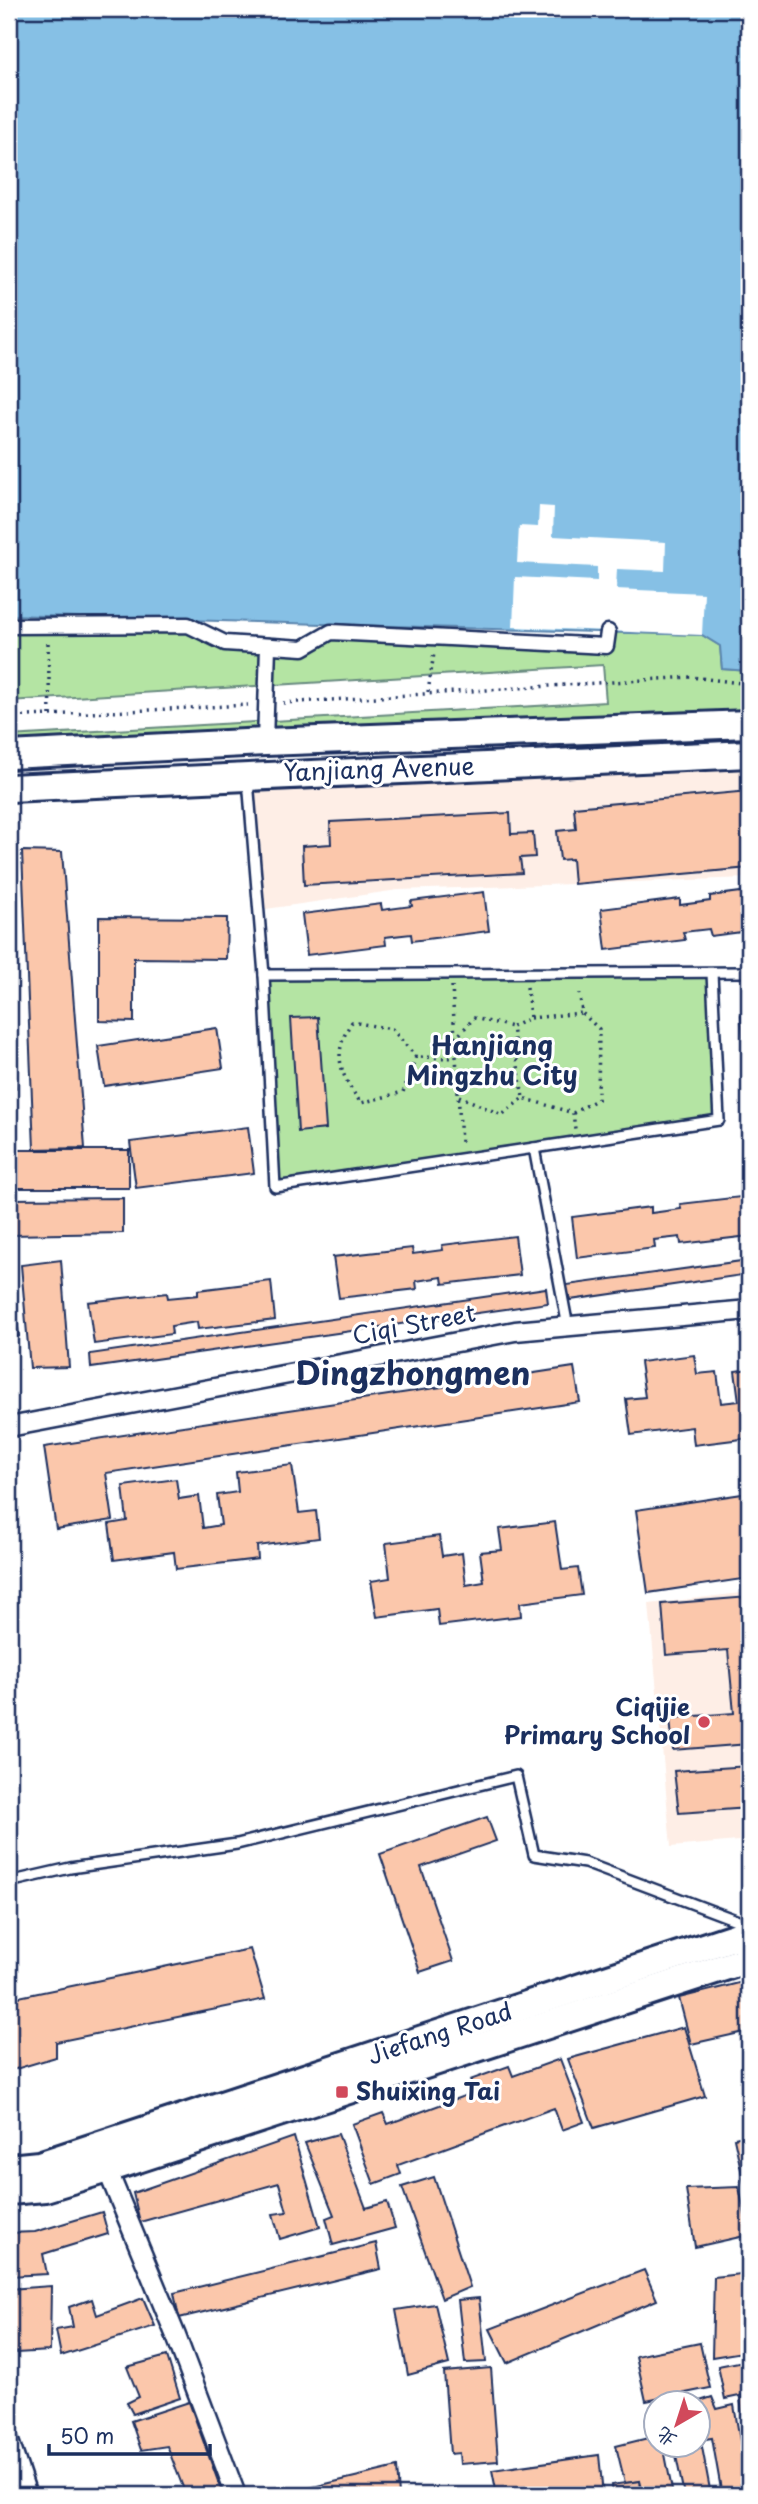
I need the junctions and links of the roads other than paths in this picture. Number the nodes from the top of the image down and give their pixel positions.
1 (9, 626) edge
2 (608, 632) dead end
3 (268, 646) junction
4 (749, 724) edge
5 (265, 742) junction
6 (749, 754) edge
7 (9, 755) edge
8 (248, 775) junction
9 (9, 788) edge
10 (749, 972) edge
11 (712, 973) junction
12 (264, 975) junction
13 (534, 1148) junction
14 (749, 1310) edge
15 (568, 1327) junction
16 (9, 1427) edge
17 (9, 1882) edge
18 (749, 1925) edge
19 (749, 1932) edge
20 (748, 1964) edge
21 (9, 2168) edge
22 (107, 2169) junction
23 (9, 2191) edge
24 (9, 2441) edge
25 (27, 2495) edge
26 (236, 2495) edge

1 - 3 street
2 - 3 street
3 - 5 street
4 - 5 main road, Yanjiang Avenue
5 - 7 main road, Yanjiang Avenue
6 - 8 main road, Yanjiang Avenue
8 - 9 main road, Yanjiang Avenue
8 - 12 lane
10 - 11 lane
11 - 12 lane
11 - 13 lane
12 - 13 lane
13 - 15 lane
14 - 15 street, Ciqi Street
15 - 16 street, Ciqi Street
17 - 18 lane
19 - 21 main road, Jiefang Road
20 - 22 main road, Jiefang Road
22 - 23 main road, Jiefang Road
22 - 26 street
24 - 25 street

